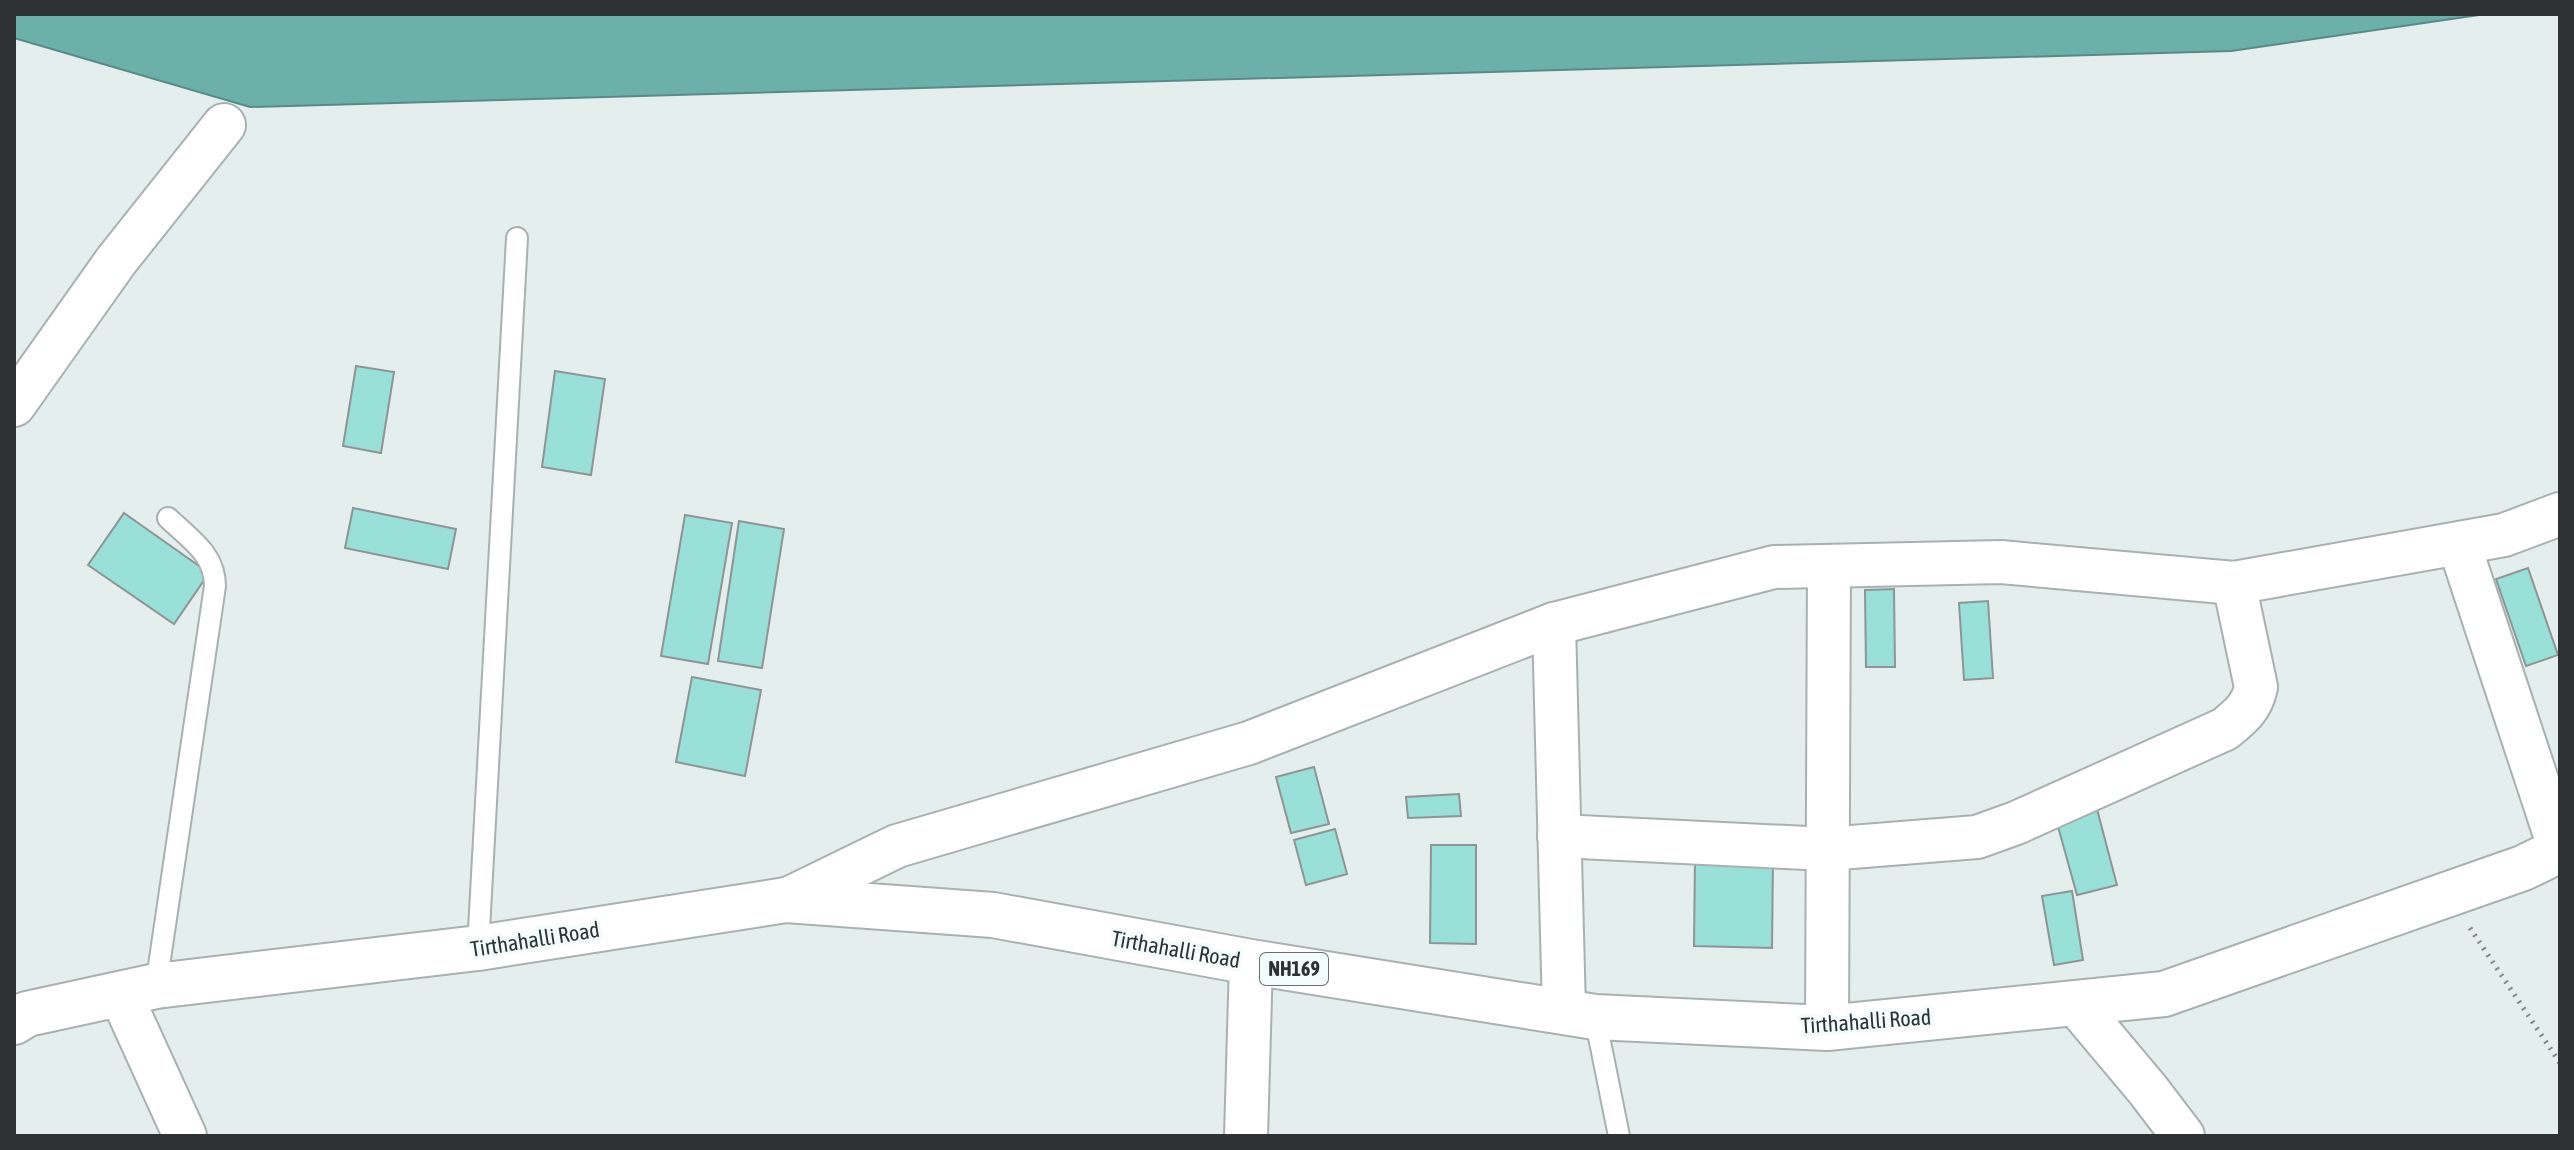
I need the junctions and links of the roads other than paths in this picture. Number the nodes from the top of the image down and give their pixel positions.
1 (224, 125) dead end
2 (517, 238) dead end
3 (14, 405) edge
4 (2560, 514) edge
5 (168, 518) dead end
6 (2459, 544) junction
7 (1829, 566) junction
8 (2234, 583) junction
9 (1554, 624) junction
10 (1559, 836) junction
11 (1827, 849) junction
12 (2560, 850) edge
13 (786, 900) junction
14 (478, 948) junction
15 (1251, 962) junction
16 (138, 990) junction
17 (2075, 1003) junction
18 (1580, 1014) junction
19 (14, 1022) edge
20 (1827, 1028) junction
21 (185, 1136) edge
22 (1246, 1136) edge
23 (1619, 1136) edge
24 (2183, 1136) edge

1 - 3 street
2 - 14 lane
4 - 6 street
5 - 16 lane
6 - 8 street
6 - 12 street
7 - 8 street
7 - 9 street
7 - 11 street
8 - 11 street
9 - 10 street
9 - 13 street
10 - 11 street
10 - 18 street
11 - 20 street
12 - 17 highway, Tirthahalli Road / NH169
13 - 14 highway, Tirthahalli Road / NH169
13 - 15 highway, Tirthahalli Road / NH169
14 - 16 highway, Tirthahalli Road / NH169
15 - 18 highway, Tirthahalli Road / NH169
15 - 22 street
16 - 19 highway, Tirthahalli Road / NH169
16 - 21 street
17 - 20 highway, Tirthahalli Road / NH169
17 - 24 street
18 - 20 highway, Tirthahalli Road / NH169
18 - 23 lane

